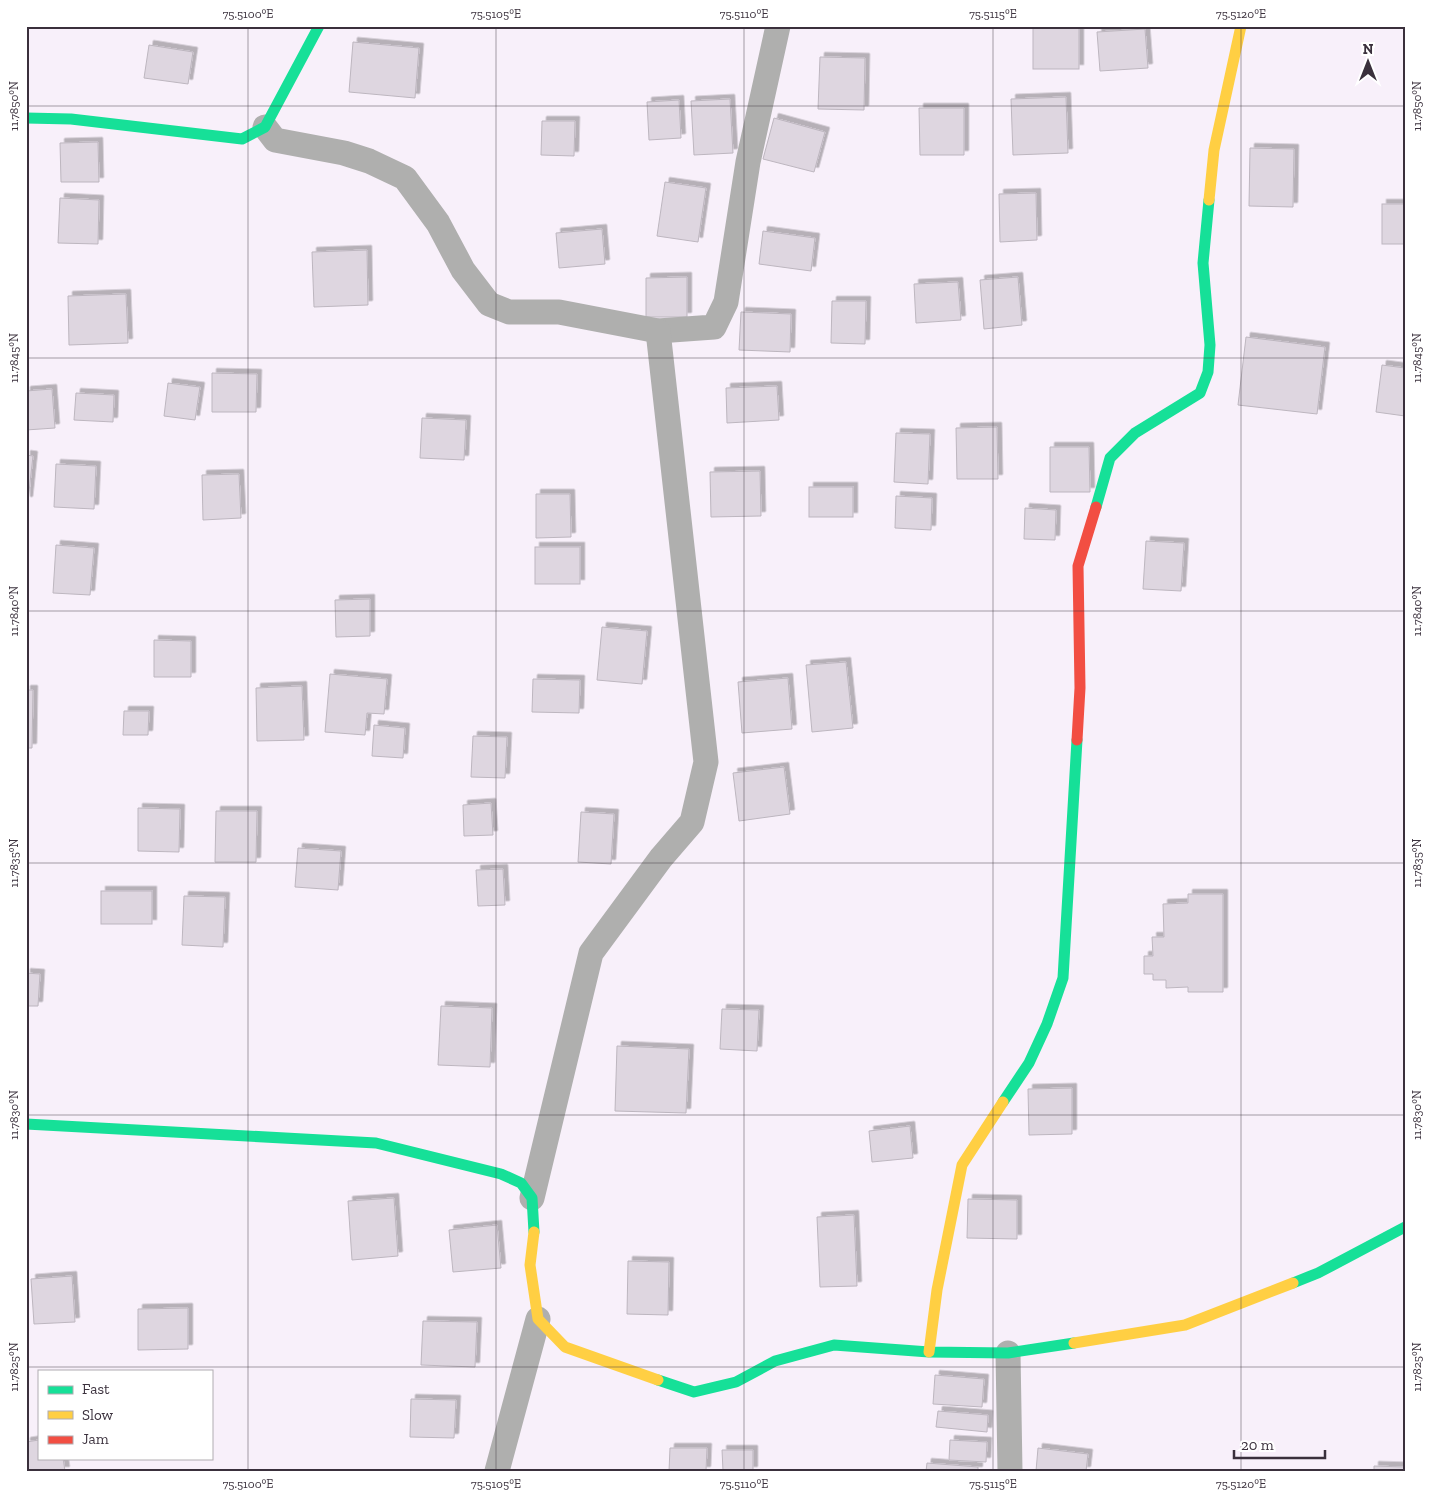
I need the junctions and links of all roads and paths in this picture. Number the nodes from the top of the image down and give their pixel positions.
1 (319, 26) edge
2 (778, 26) edge
3 (1242, 26) edge
4 (26, 118) edge
5 (264, 127) junction
6 (658, 331) junction
7 (26, 1124) edge
8 (532, 1198) junction
9 (1405, 1227) edge
10 (538, 1320) junction
11 (929, 1352) junction
12 (1008, 1353) junction
13 (496, 1471) edge
14 (1010, 1471) edge

1 - 5 street
2 - 6 street
3 - 11 street
4 - 5 street
5 - 6 street
6 - 8 street
7 - 8 street
8 - 10 street
9 - 12 street
10 - 11 street
10 - 13 street
11 - 12 street
12 - 14 street

